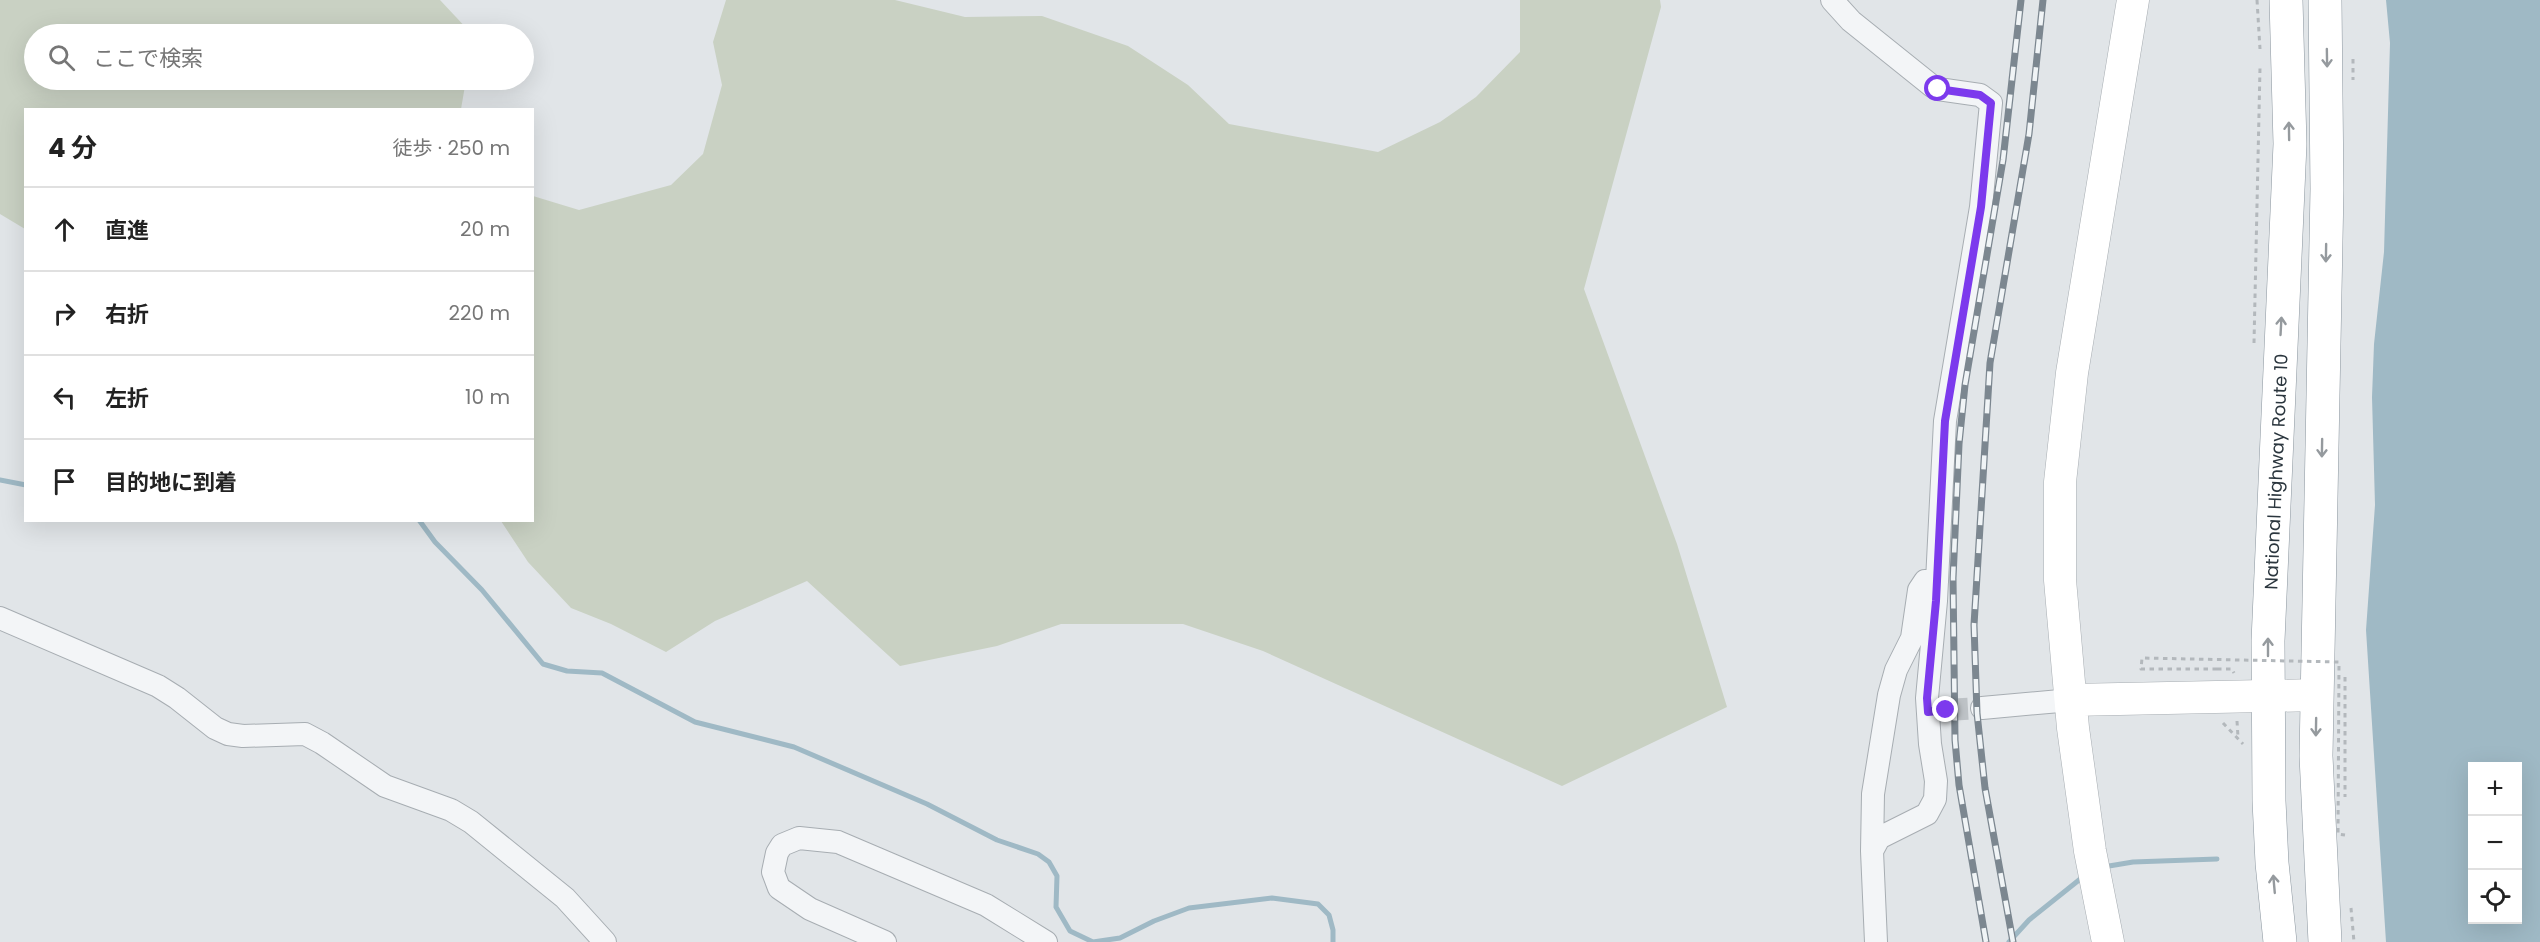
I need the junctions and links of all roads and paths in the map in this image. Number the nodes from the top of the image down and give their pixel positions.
1 (1832, 0) edge
2 (2133, 0) edge
3 (2257, 0) edge
4 (2286, 0) edge
5 (2325, 0) edge
6 (2260, 52) dead end
7 (2261, 62) dead end
8 (2253, 350) dead end
9 (1937, 582) junction
10 (0, 618) edge
11 (2247, 652) dead end
12 (2247, 664) dead end
13 (2217, 669) dead end
14 (2317, 695) junction
15 (2269, 696) junction
16 (2071, 700) junction
17 (1982, 708) tunnel mouth
18 (2218, 718) dead end
19 (2244, 746) dead end
20 (2345, 835) dead end
21 (1872, 851) junction
22 (605, 942) edge
23 (885, 942) edge
24 (1046, 942) edge
25 (1876, 942) edge
26 (2108, 942) edge
27 (2280, 942) edge
28 (2325, 942) edge

1 - 9 street
2 - 16 street
3 - 6 path
15 -> 4 highway, National Highway Route 10
5 -> 14 highway
7 - 8 path
9 - 21 street
9 - 21 street
10 - 22 street
11 - 12 path
13 - 20 path, bridge
14 - 15 street
14 -> 28 highway
15 - 16 street
27 -> 15 highway, National Highway Route 10
16 - 17 street
16 - 26 street
18 - 19 path
21 - 25 street
23 - 24 street

